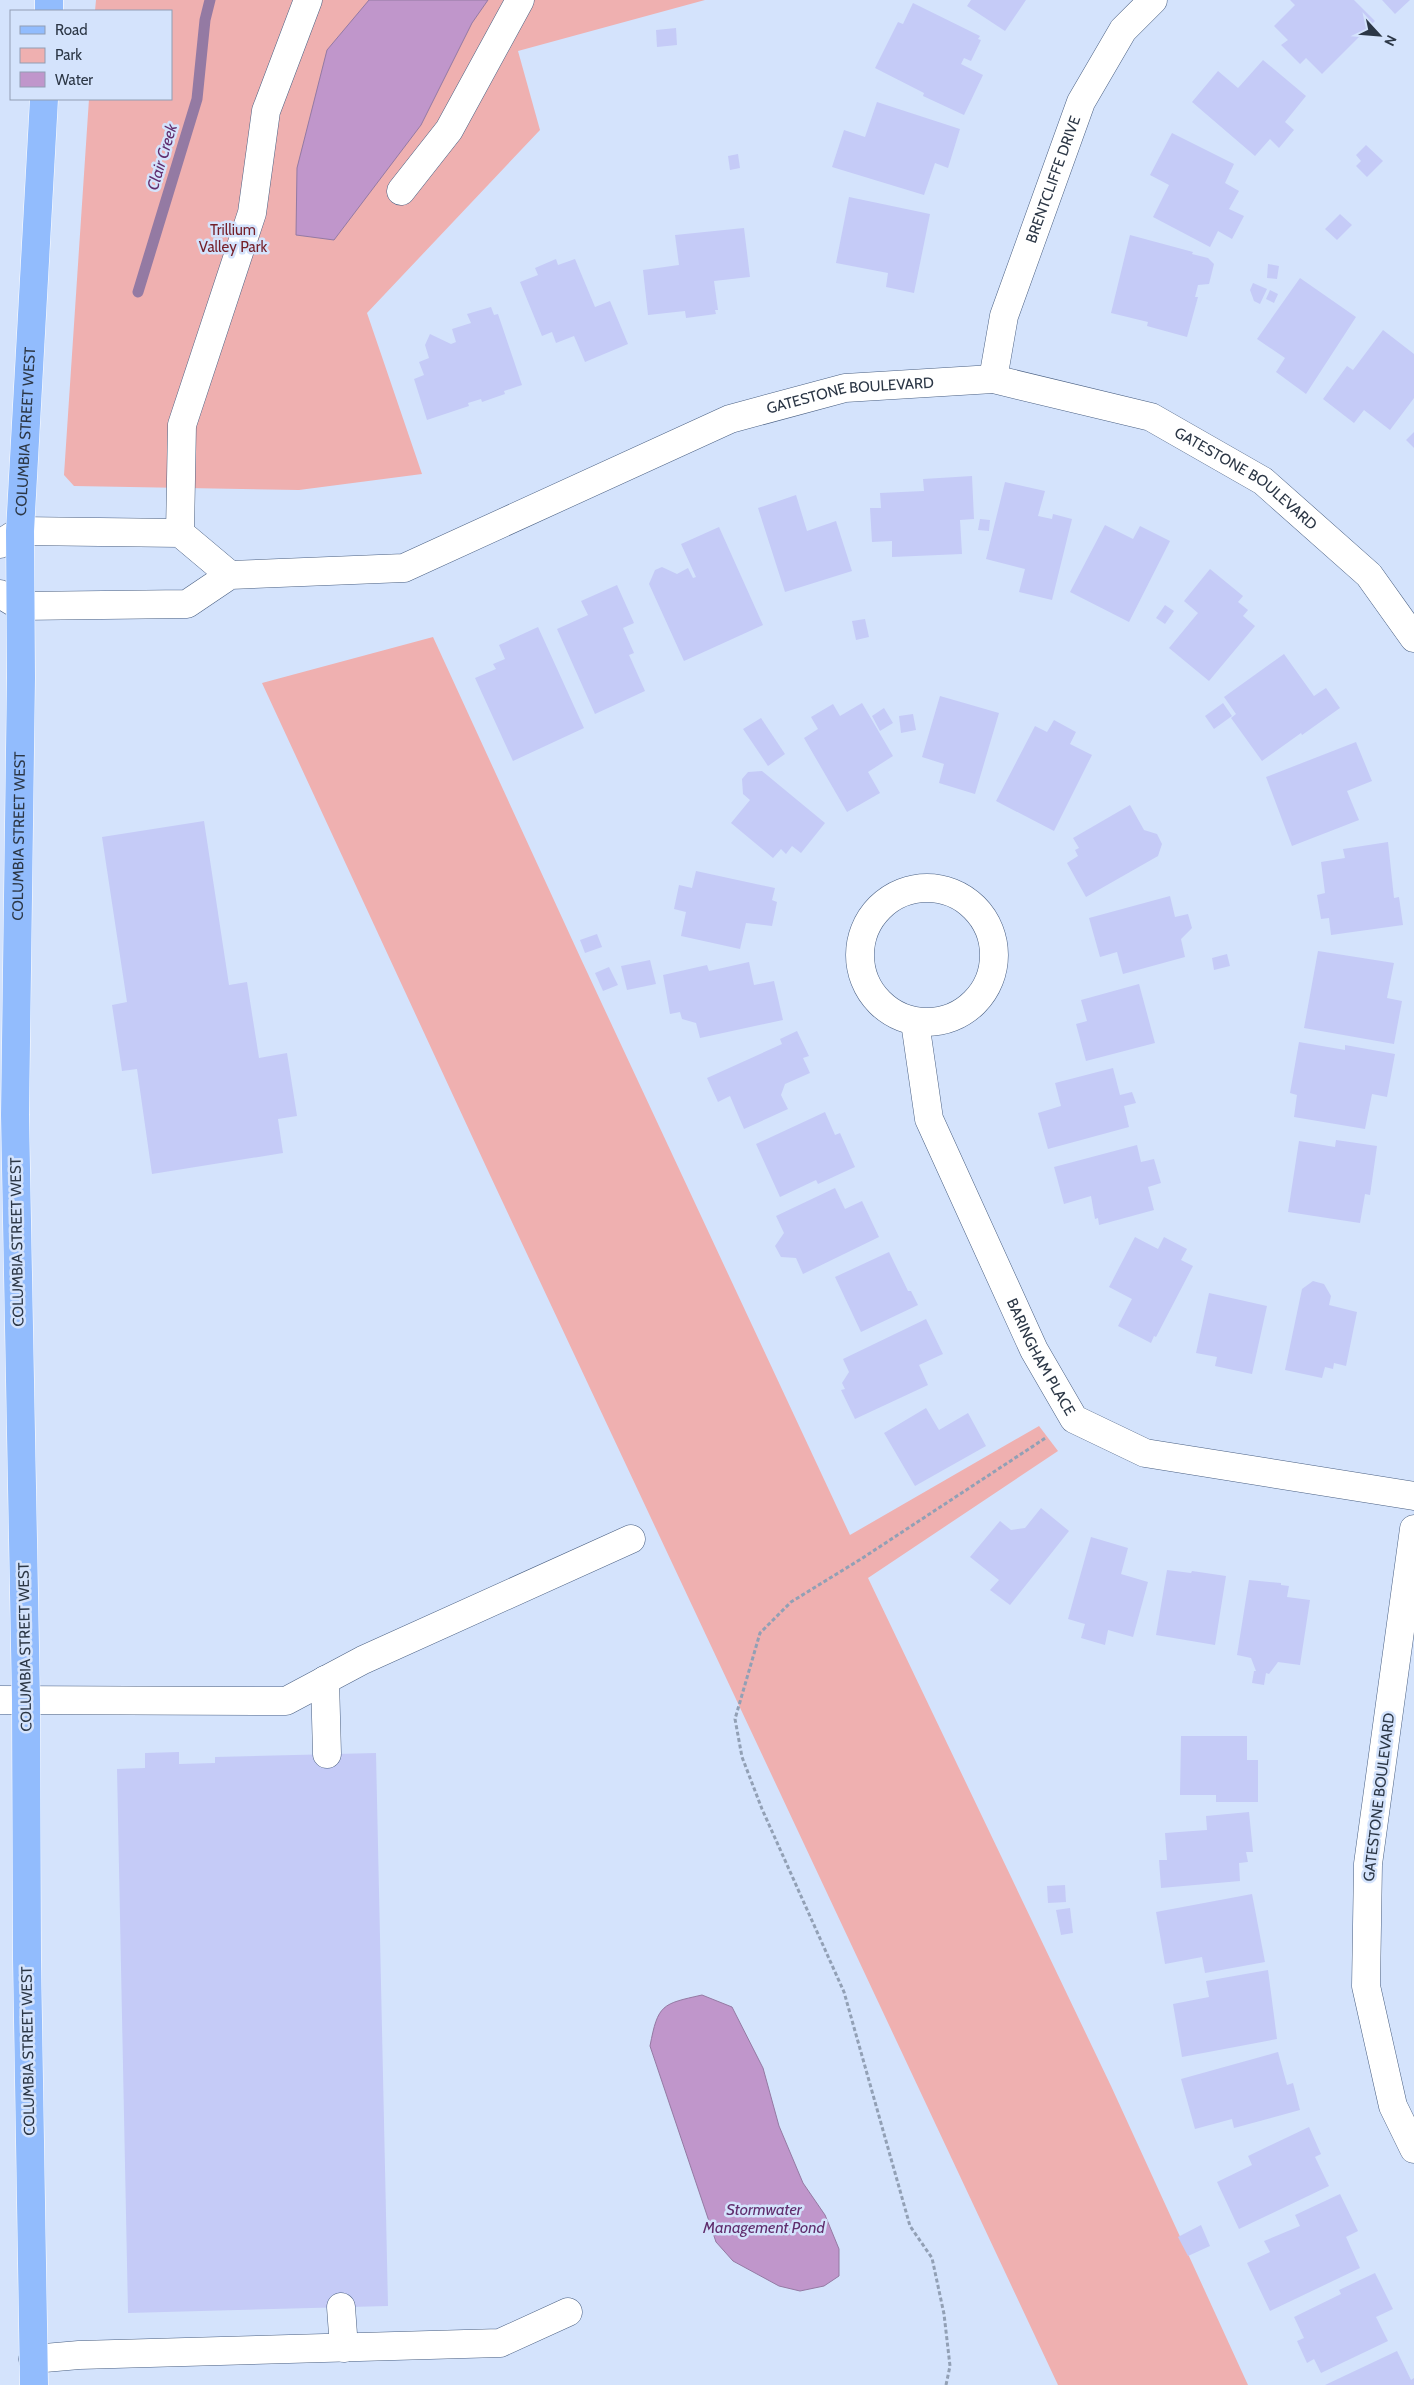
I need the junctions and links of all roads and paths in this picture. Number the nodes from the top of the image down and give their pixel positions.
1 (308, 0) edge
2 (520, 0) edge
3 (1153, 0) edge
4 (44, 100) edge
5 (401, 191) dead end
6 (993, 379) junction
7 (180, 533) junction
8 (10, 538) edge
9 (230, 575) junction
10 (10, 600) edge
11 (1414, 638) edge
12 (915, 1022) junction
13 (7, 1115) edge
14 (1048, 1436) dead end
15 (1414, 1496) edge
16 (1414, 1529) edge
17 (631, 1539) dead end
18 (325, 1680) junction
19 (13, 1700) edge
20 (327, 1754) dead end
21 (1414, 2149) edge
22 (341, 2308) dead end
23 (568, 2312) dead end
24 (344, 2348) junction
25 (34, 2372) edge
26 (946, 2385) edge

1 - 7 street
2 - 5 street
3 - 6 street, BRENTCLIFFE DRIVE
4 - 8 main road, COLUMBIA STREET WEST
6 - 9 street, GATESTONE BOULEVARD
6 - 11 street, GATESTONE BOULEVARD
7 - 8 street
7 - 9 street
8 - 10 main road, COLUMBIA STREET WEST
9 - 10 street
10 - 13 main road, COLUMBIA STREET WEST
12 - 12 street
12 - 15 street, BARINGHAM PLACE
13 - 19 main road, COLUMBIA STREET WEST
14 - 26 path
16 - 21 street, GATESTONE BOULEVARD
17 - 18 street
18 - 19 street
18 - 20 street
19 - 25 main road, COLUMBIA STREET WEST
22 - 24 street
23 - 24 street
24 - 25 street

